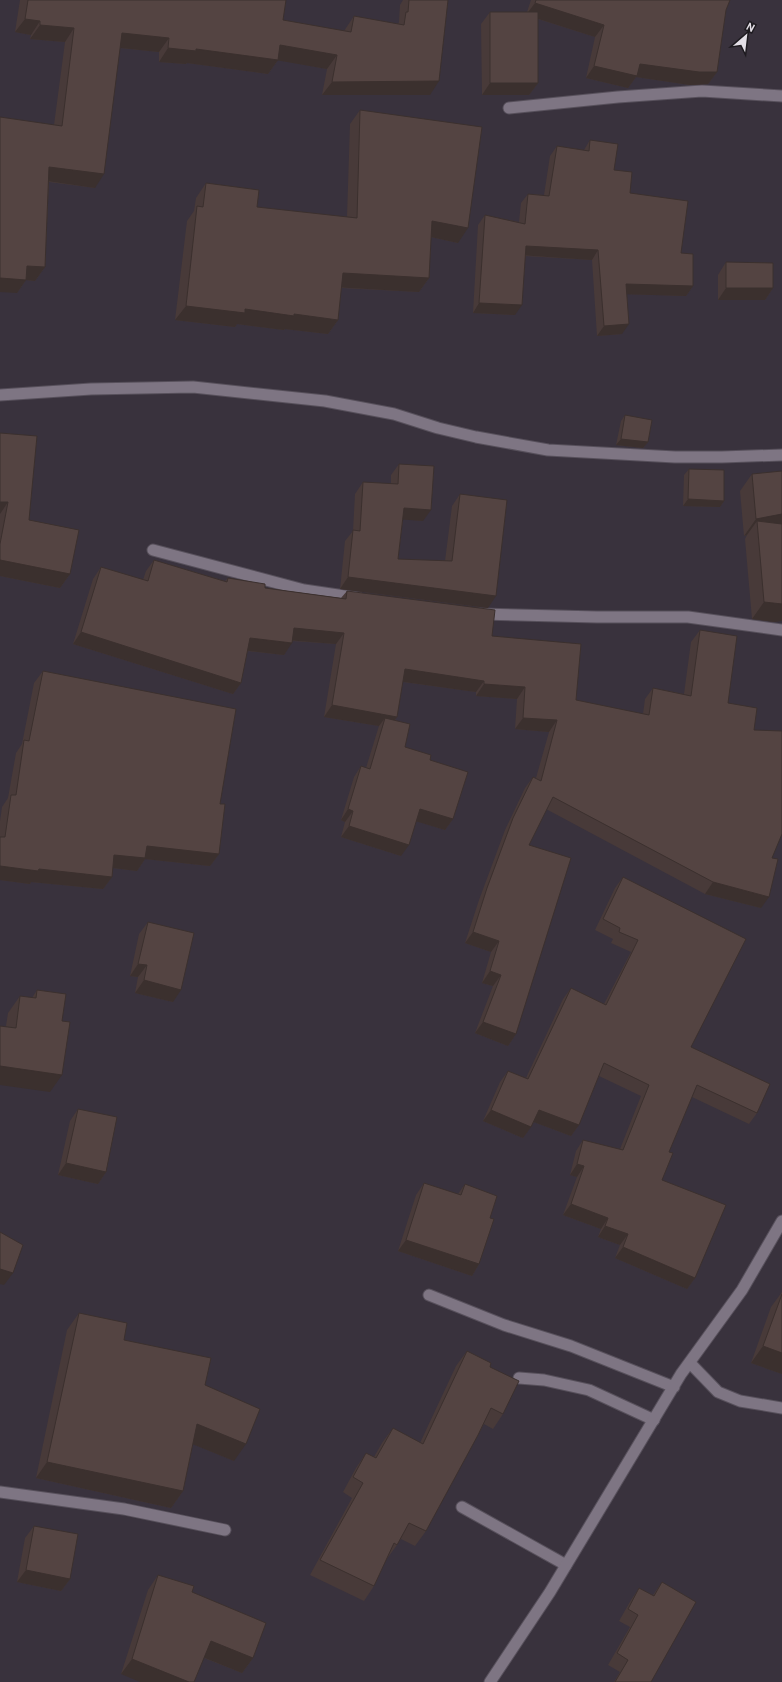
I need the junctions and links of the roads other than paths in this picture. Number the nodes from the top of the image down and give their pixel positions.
1 (782, 96) edge
2 (509, 108) dead end
3 (0, 395) edge
4 (782, 455) edge
5 (153, 550) dead end
6 (366, 600) edge
7 (468, 612) edge
8 (782, 630) edge
9 (782, 1221) edge
10 (430, 1296) dead end
11 (690, 1363) junction
12 (519, 1378) dead end
13 (674, 1387) junction
14 (782, 1408) edge
15 (654, 1420) junction
16 (0, 1492) edge
17 (462, 1507) dead end
18 (225, 1530) dead end
19 (566, 1565) junction
20 (490, 1682) edge

1 - 2 street
3 - 4 street
5 - 6 street
7 - 8 street
9 - 11 street
10 - 13 street
11 - 13 street
11 - 14 street
12 - 15 street
13 - 15 street
15 - 19 street
16 - 18 street
17 - 19 street
19 - 20 street

